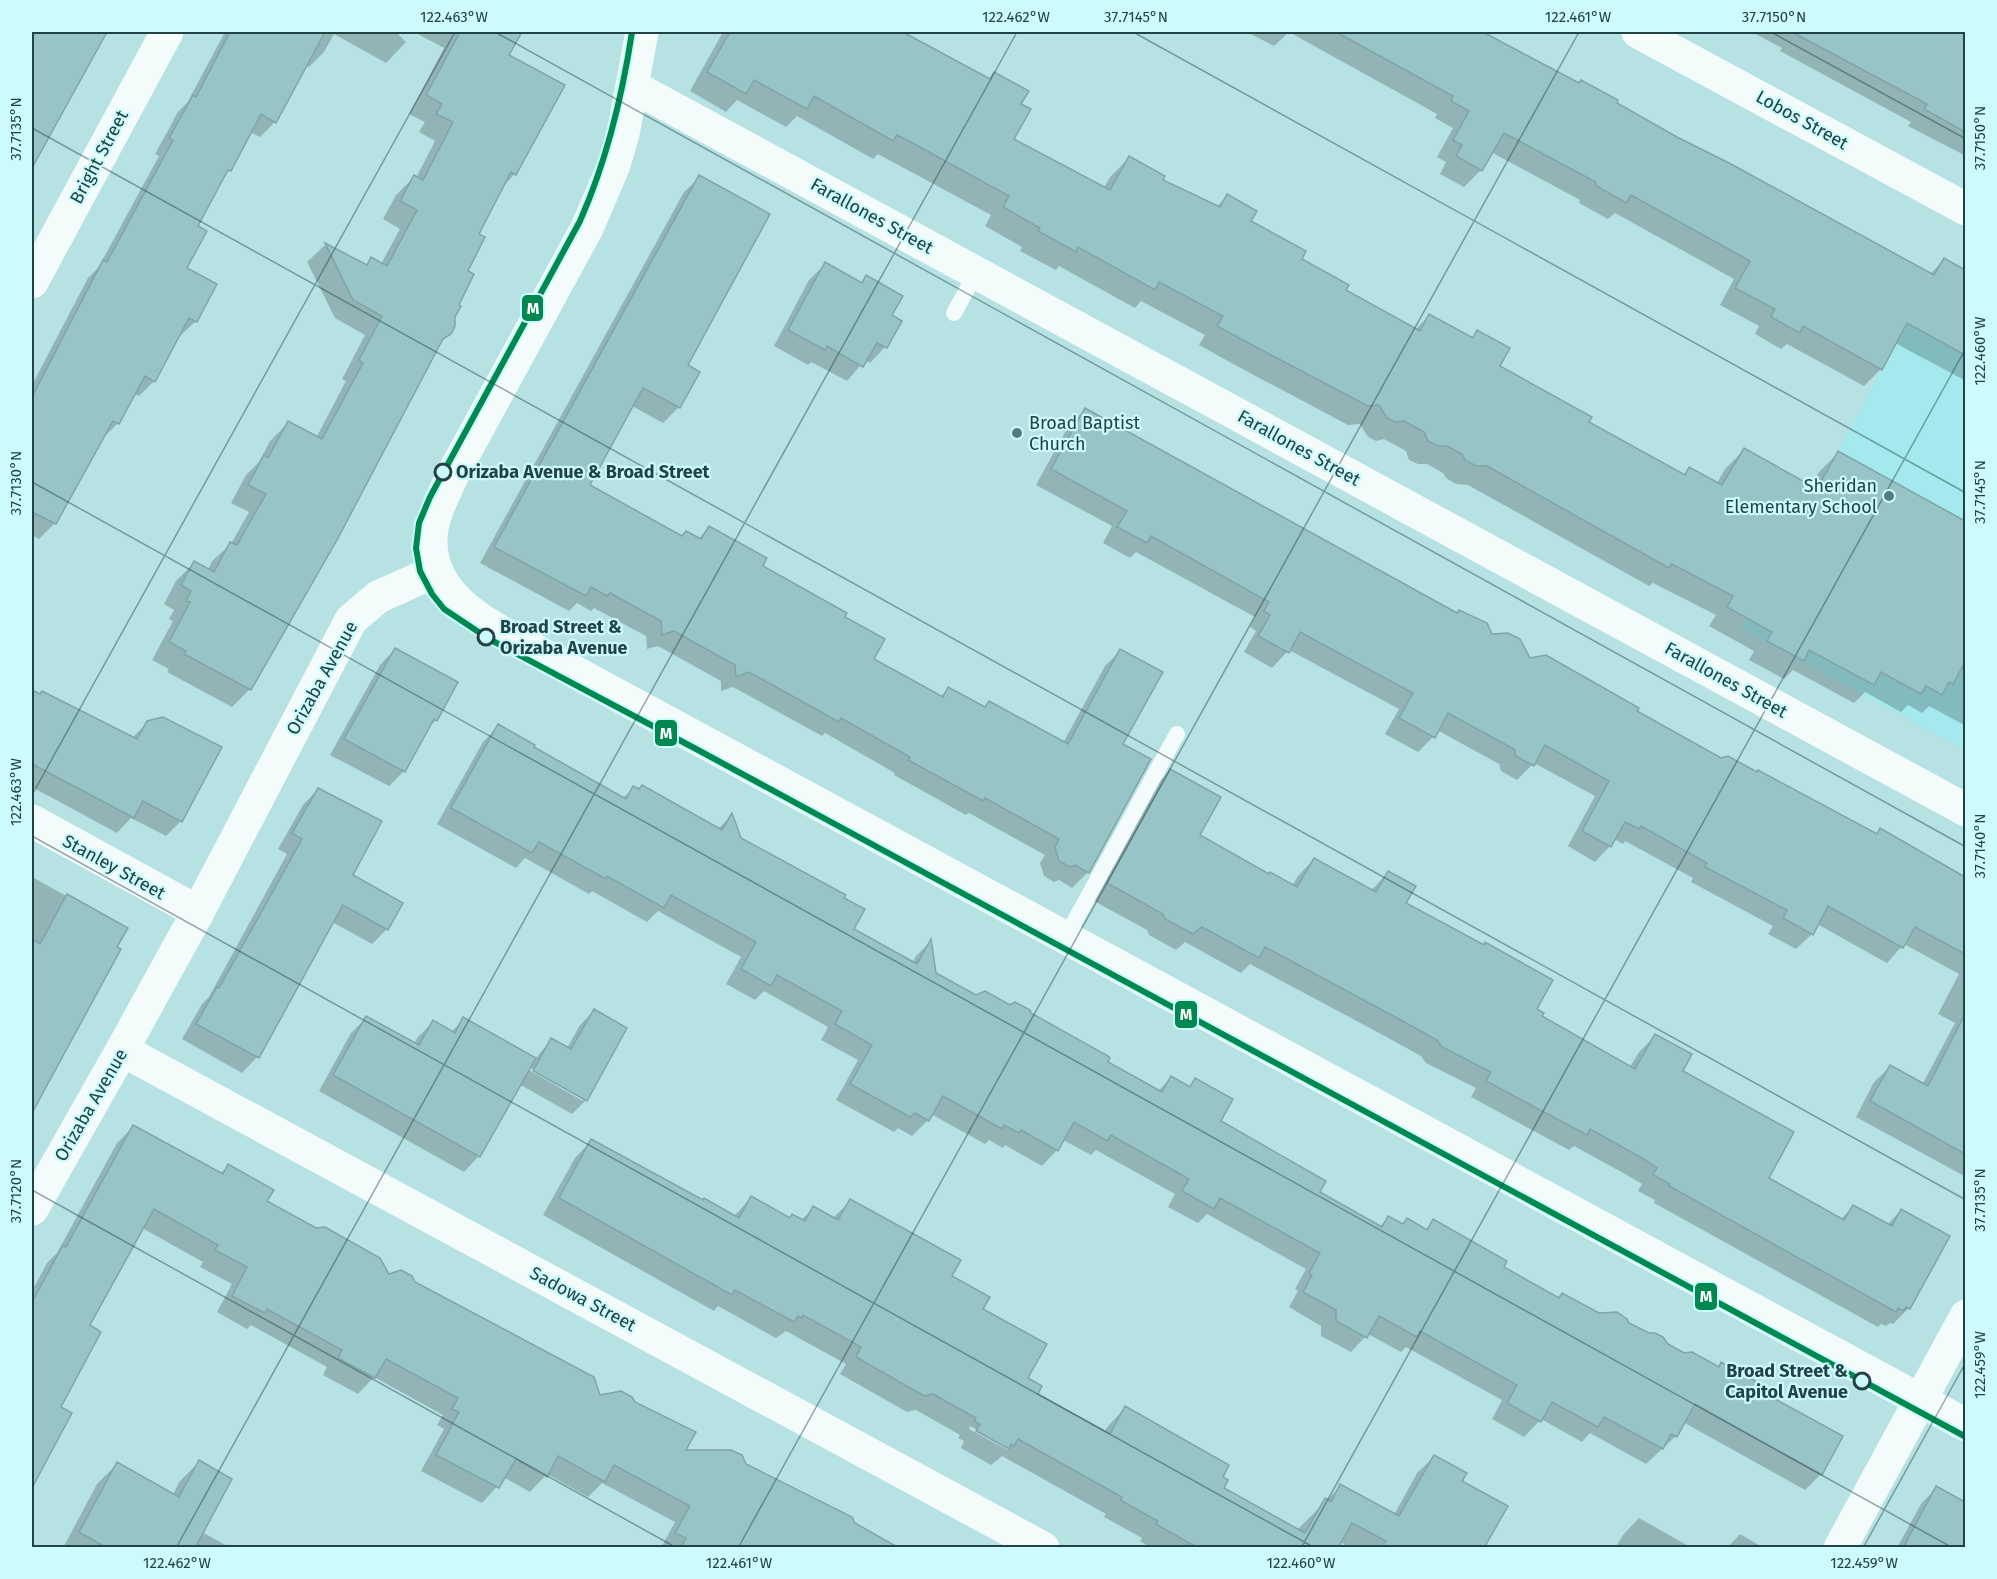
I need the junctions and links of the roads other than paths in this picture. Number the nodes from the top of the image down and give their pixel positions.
1 (167, 32) edge
2 (642, 32) edge
3 (1638, 32) edge
4 (632, 86) junction
5 (1965, 210) edge
6 (976, 273) junction
7 (32, 282) edge
8 (954, 314) dead end
9 (436, 571) junction
10 (1177, 734) dead end
11 (1965, 810) edge
12 (32, 821) edge
13 (198, 912) junction
14 (1065, 937) junction
15 (122, 1050) junction
16 (32, 1209) edge
17 (1965, 1316) edge
18 (1919, 1400) junction
19 (1965, 1425) edge
20 (1043, 1548) edge
21 (1840, 1548) edge

1 - 7 street, Bright Street
2 - 4 street
3 - 5 street, Lobos Street
4 - 6 street, Farallones Street
4 - 9 street
6 - 8 lane
6 - 11 street, Farallones Street
9 - 13 street, Orizaba Avenue
9 - 14 street
10 - 14 lane
12 - 13 street, Stanley Street
13 - 15 street, Orizaba Avenue
14 - 18 street
15 - 16 street, Orizaba Avenue
15 - 20 street, Sadowa Street
17 - 18 street
18 - 19 street
18 - 21 street

